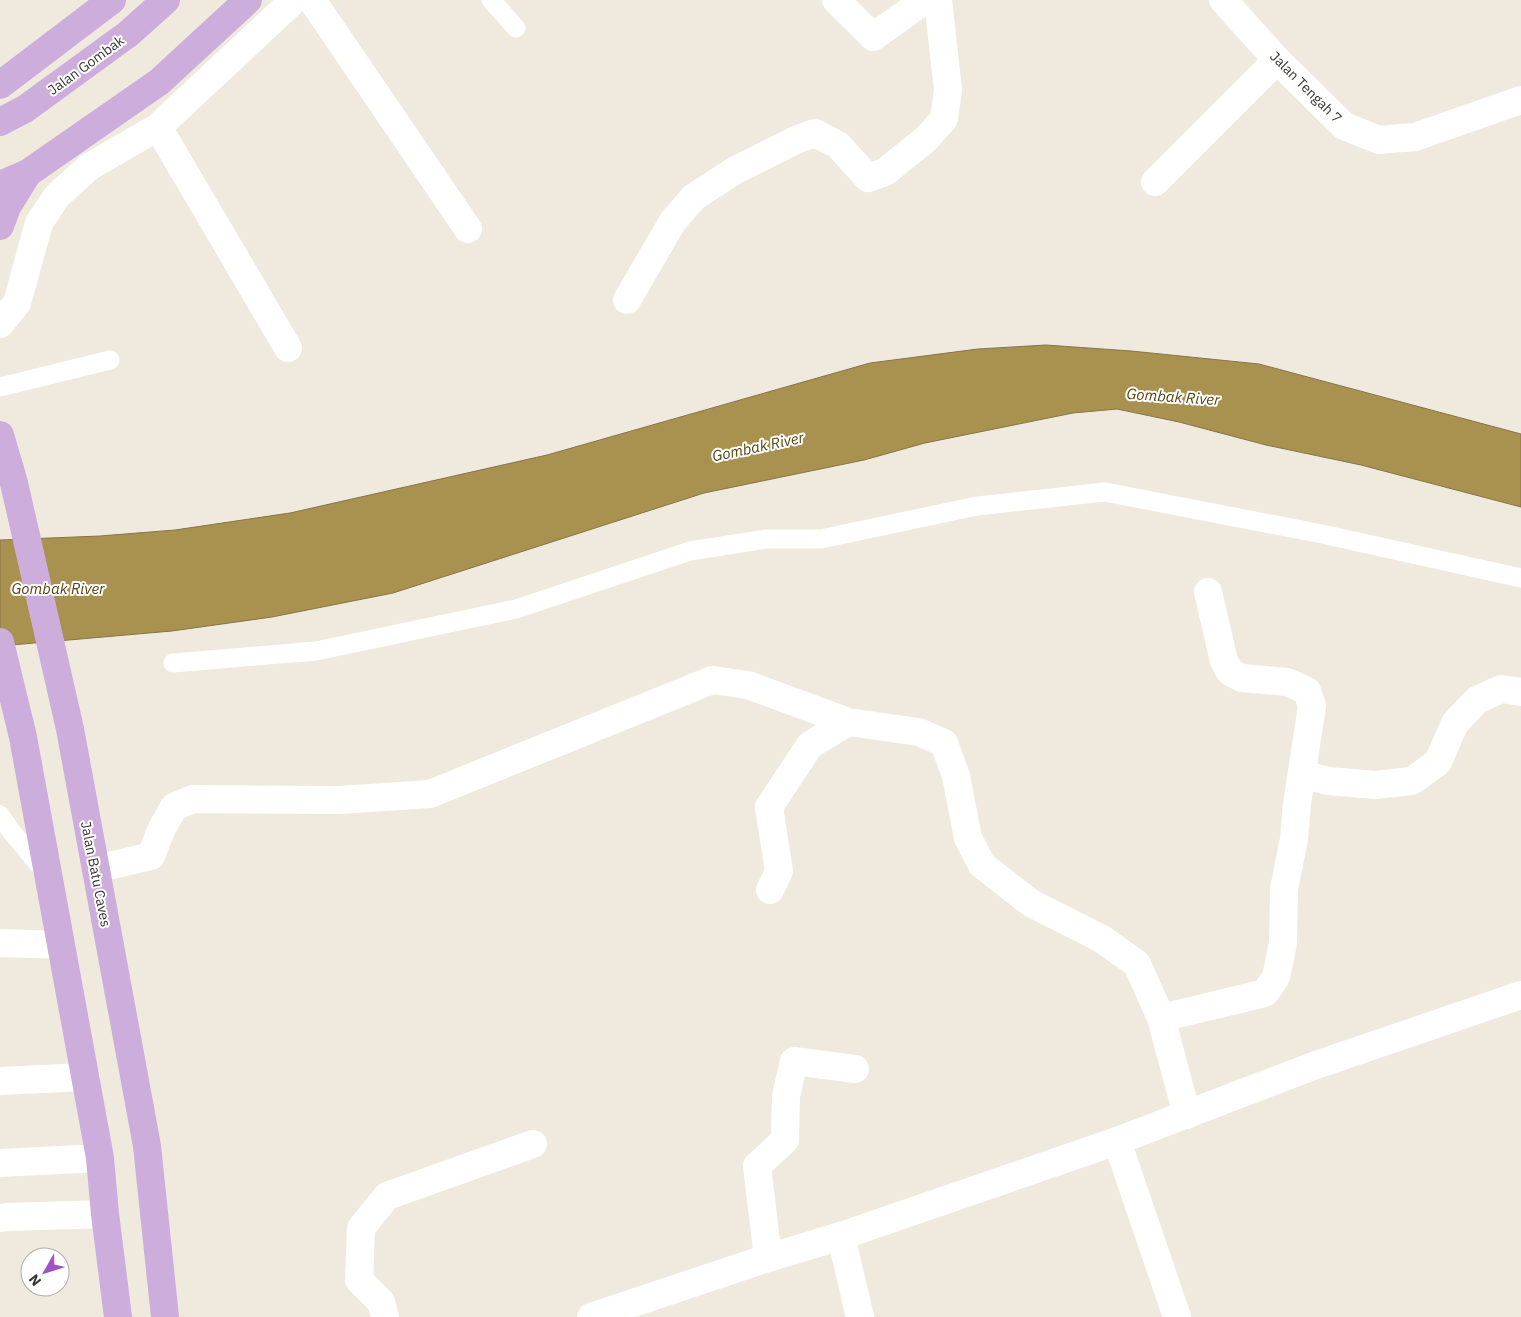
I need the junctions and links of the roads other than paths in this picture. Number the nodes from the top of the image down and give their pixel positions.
1 (112, 0) edge
2 (166, 0) edge
3 (248, 0) edge
4 (294, 0) edge
5 (312, 0) edge
6 (491, 0) edge
7 (836, 0) edge
8 (926, 0) edge
9 (938, 0) edge
10 (1223, 0) edge
11 (516, 28) dead end
12 (1277, 60) junction
13 (0, 86) edge
14 (1521, 100) edge
15 (0, 122) edge
16 (158, 127) junction
17 (0, 167) edge
18 (28, 173) junction
19 (1155, 182) dead end
20 (0, 185) edge
21 (0, 226) edge
22 (468, 229) dead end
23 (627, 300) dead end
24 (0, 324) edge
25 (288, 348) dead end
26 (110, 360) dead end
27 (0, 387) edge
28 (0, 435) edge
29 (1521, 578) edge
30 (1208, 592) dead end
31 (0, 642) edge
32 (173, 663) dead end
33 (1521, 692) edge
34 (848, 722) junction
35 (1302, 774) junction
36 (0, 815) edge
37 (96, 869) junction
38 (48, 876) junction
39 (770, 890) dead end
40 (0, 943) edge
41 (61, 945) junction
42 (1521, 994) edge
43 (1161, 1018) junction
44 (855, 1068) dead end
45 (86, 1077) junction
46 (0, 1081) edge
47 (1187, 1115) junction
48 (1117, 1141) junction
49 (533, 1144) dead end
50 (100, 1158) junction
51 (0, 1163) edge
52 (104, 1214) junction
53 (0, 1218) edge
54 (841, 1236) junction
55 (768, 1258) junction
56 (118, 1317) edge
57 (165, 1317) edge
58 (385, 1317) edge
59 (591, 1317) edge
60 (860, 1317) edge
61 (1177, 1317) edge

1 - 13 main road
2 - 15 main road, Jalan Gombak
3 - 18 main road
4 - 16 street
5 - 22 street
6 - 11 lane
7 - 8 street
9 - 23 street
10 - 12 street, Jalan Tengah 7
12 - 14 street, Jalan Tengah 7
12 - 19 street
16 - 24 street
16 - 25 street
17 - 18 main road
18 - 20 main road
18 - 21 main road
26 - 27 lane
28 - 37 main road, Jalan Batu Caves
29 - 32 lane
30 - 35 street
31 - 38 main road
33 - 35 street
34 - 37 street
34 - 39 street
34 - 43 street
35 - 43 street
36 - 38 lane
37 - 57 main road, Jalan Batu Caves
38 - 41 main road
40 - 41 street
41 - 45 main road
42 - 47 street
43 - 47 street
44 - 55 street
45 - 46 street
45 - 50 main road
47 - 48 street
48 - 54 street
48 - 61 street
49 - 58 street
50 - 51 street
50 - 52 main road
52 - 53 street
52 - 56 main road
54 - 55 street
54 - 60 street
55 - 59 street

